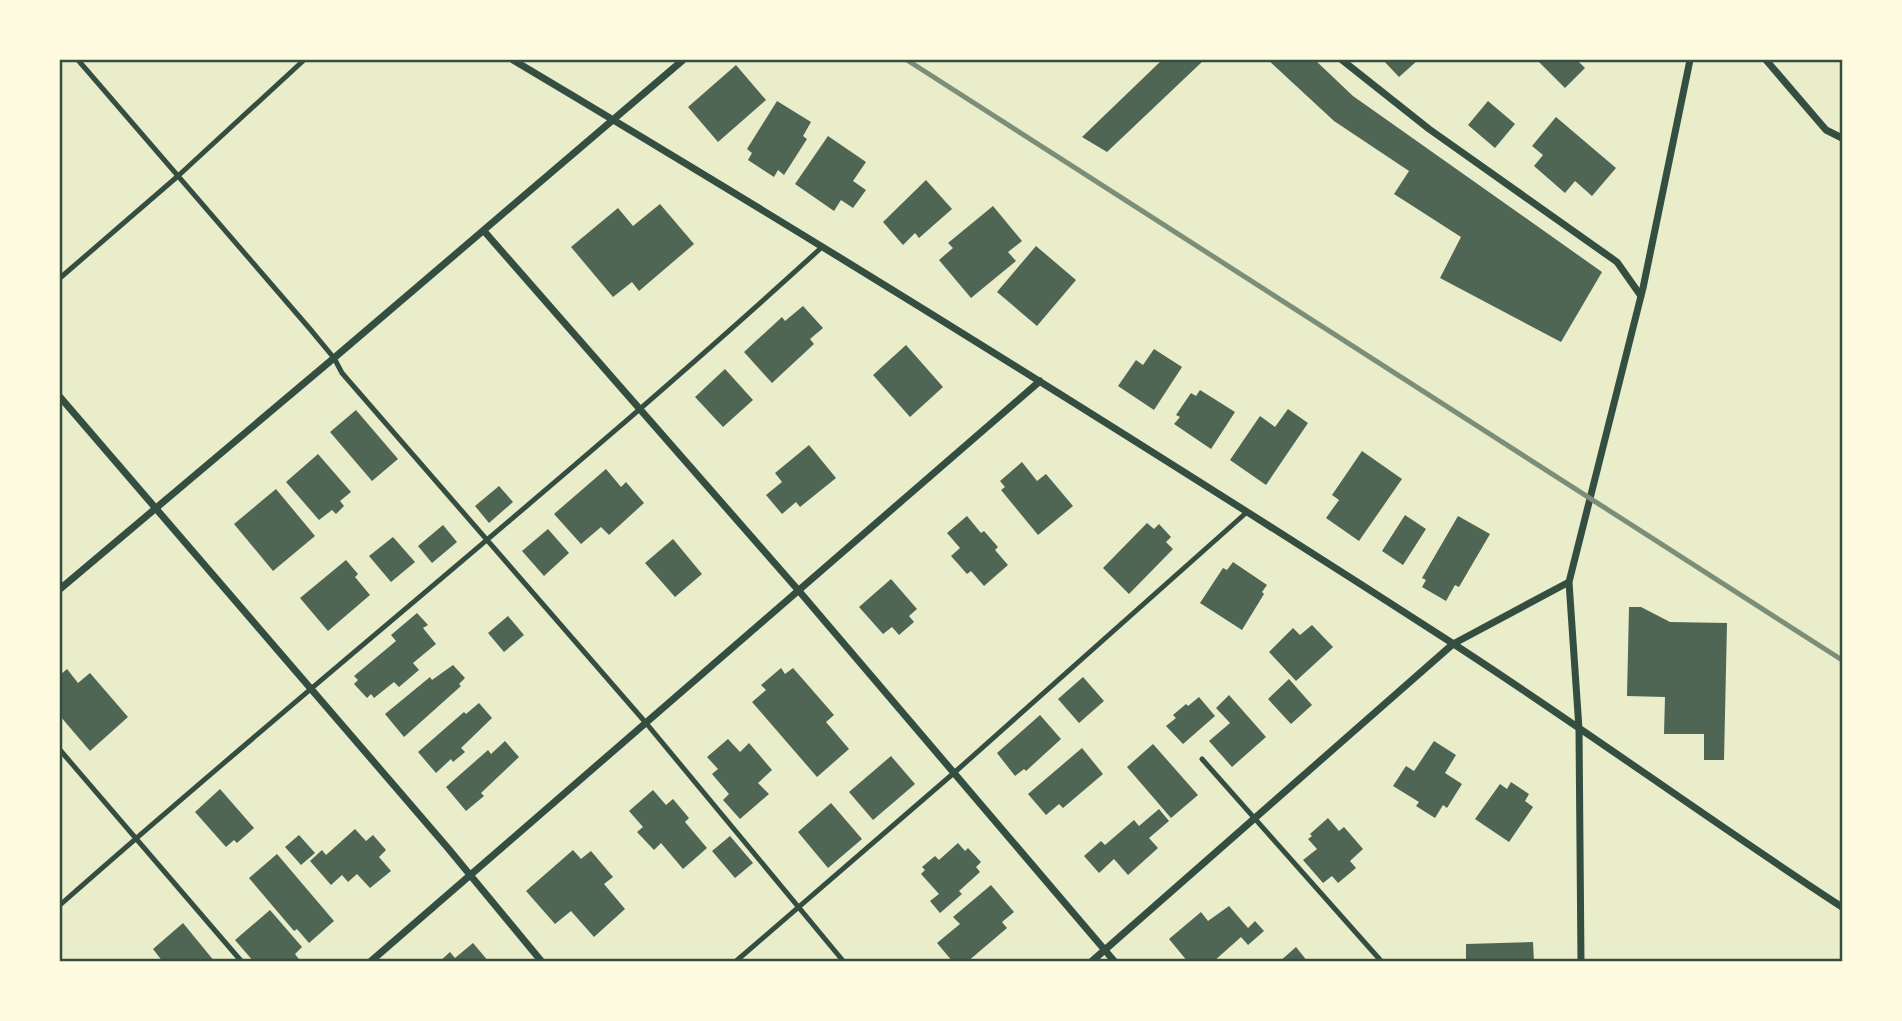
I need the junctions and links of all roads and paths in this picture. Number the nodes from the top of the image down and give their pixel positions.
1 (78, 60) edge
2 (304, 60) edge
3 (513, 60) edge
4 (683, 60) edge
5 (1342, 60) edge
6 (1690, 60) edge
7 (1766, 60) edge
8 (612, 121) junction
9 (1843, 138) edge
10 (178, 176) junction
11 (484, 231) junction
12 (822, 247) junction
13 (60, 278) edge
14 (1641, 296) junction
15 (334, 358) junction
16 (1040, 381) junction
17 (60, 397) edge
18 (639, 408) junction
19 (155, 509) junction
20 (1247, 512) junction
21 (488, 541) junction
22 (1569, 582) junction
23 (60, 589) edge
24 (799, 591) junction
25 (1452, 644) junction
26 (310, 690) junction
27 (646, 723) junction
28 (1579, 729) junction
29 (60, 750) edge
30 (1202, 759) dead end
31 (954, 772) junction
32 (1255, 817) junction
33 (136, 837) junction
34 (470, 874) junction
35 (60, 905) edge
36 (1843, 907) edge
37 (798, 908) junction
38 (1106, 949) junction
39 (242, 961) edge
40 (370, 961) edge
41 (542, 961) edge
42 (735, 961) edge
43 (844, 961) edge
44 (1091, 961) edge
45 (1115, 961) edge
46 (1382, 961) edge
47 (1581, 961) edge

1 - 10 lane
2 - 10 lane
3 - 8 street
4 - 8 street
5 - 14 street
6 - 14 street
7 - 9 street
8 - 11 street
8 - 12 street
10 - 13 lane
10 - 15 lane
11 - 15 street
11 - 18 street
12 - 16 street
12 - 18 lane
14 - 22 street
15 - 19 street
15 - 21 lane
16 - 20 street
16 - 24 street
17 - 19 street
18 - 21 lane
18 - 24 street
19 - 23 street
19 - 26 street
20 - 25 street
20 - 31 lane
21 - 26 lane
21 - 27 lane
22 - 25 street
22 - 28 street
24 - 27 street
24 - 31 street
25 - 28 street
25 - 32 street
26 - 33 lane
26 - 34 street
27 - 34 street
27 - 37 lane
28 - 36 street
28 - 47 street
29 - 33 lane
30 - 32 lane
31 - 37 lane
31 - 38 street
32 - 38 street
32 - 46 lane
33 - 35 lane
33 - 39 lane
34 - 40 street
34 - 41 street
37 - 42 lane
37 - 43 lane
38 - 44 street
38 - 45 street

